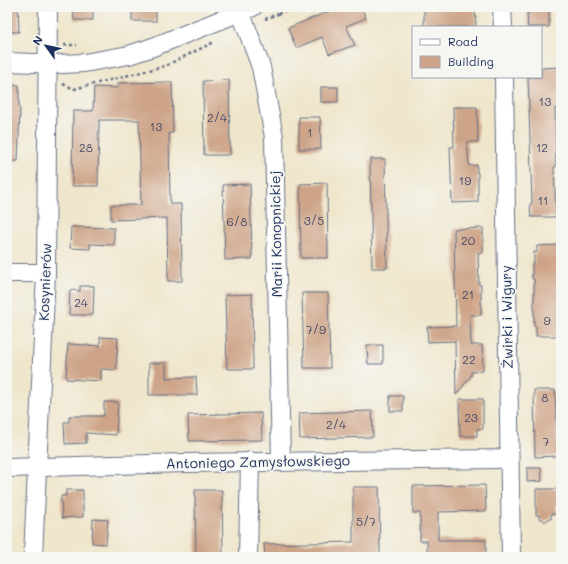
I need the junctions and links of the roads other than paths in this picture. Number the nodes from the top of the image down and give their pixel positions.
1 (48, 7) edge
2 (502, 7) edge
3 (247, 10) edge
4 (503, 26) edge
5 (7, 62) edge
6 (48, 63) junction
7 (504, 78) edge
8 (7, 273) edge
9 (46, 273) junction
10 (509, 457) junction
11 (250, 461) junction
12 (281, 461) junction
13 (38, 467) junction
14 (7, 468) edge
15 (33, 557) edge
16 (248, 557) edge
17 (511, 557) edge

1 - 6 street, Kosynierów
2 - 4 street
3 - 6 street
3 - 12 street, Marii Konopnickiej
5 - 6 street
6 - 9 street, Kosynierów
7 - 10 street, Żwirki i Wigury
8 - 9 street
9 - 13 street, Kosynierów
10 - 12 street, Antoniego Zamysłowskiego
10 - 17 street, Żwirki i Wigury
11 - 12 street, Antoniego Zamysłowskiego
11 - 13 street, Antoniego Zamysłowskiego
11 - 16 street
13 - 14 street, Antoniego Zamysłowskiego
13 - 15 street, Kosynierów

